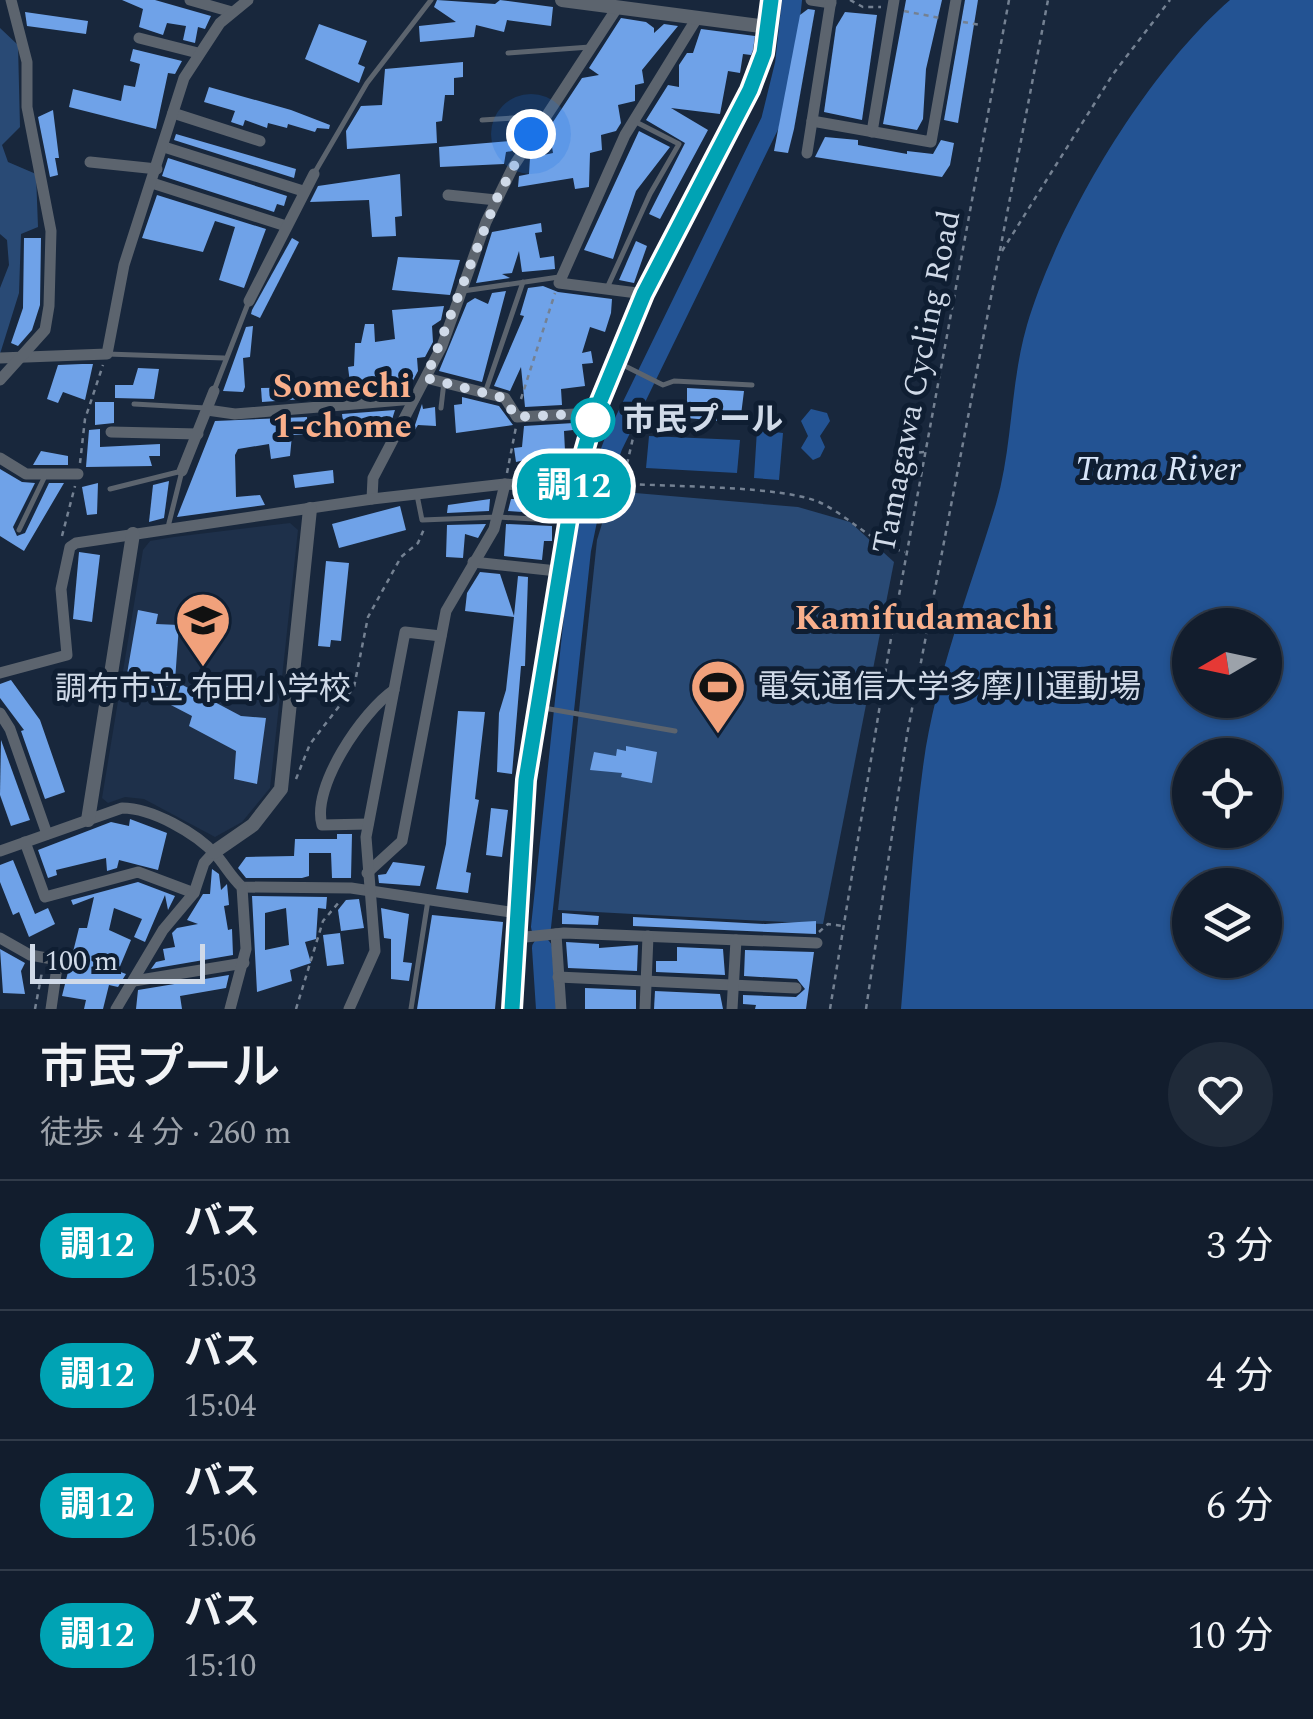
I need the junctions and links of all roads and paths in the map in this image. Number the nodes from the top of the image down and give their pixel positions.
1 (12, 0) edge
2 (190, 0) edge
3 (248, 0) edge
4 (430, 0) edge
5 (562, 0) edge
6 (771, 0) edge
7 (811, 0) edge
8 (850, 0) edge
9 (956, 0) edge
10 (1009, 0) edge
11 (1048, 0) edge
12 (1170, 0) edge
13 (831, 1) edge
14 (613, 5) edge
15 (894, 5) edge
16 (232, 12) junction
17 (697, 18) junction
18 (953, 20) junction
19 (982, 25) dead end
20 (768, 27) junction
21 (139, 38) dead end
22 (592, 47) junction
23 (508, 52) dead end
24 (198, 53) junction
25 (173, 113) junction
26 (543, 116) junction
27 (482, 120) dead end
28 (633, 121) junction
29 (812, 121) junction
30 (872, 132) junction
31 (260, 141) dead end
32 (164, 148) junction
33 (807, 153) dead end
34 (90, 162) dead end
35 (157, 170) junction
36 (314, 174) joint
37 (152, 182) junction
38 (303, 191) junction
39 (448, 195) dead end
40 (496, 200) junction
41 (286, 226) junction
42 (1002, 252) junction
43 (560, 280) junction
44 (523, 282) junction
45 (608, 288) junction
46 (464, 291) junction
47 (644, 294) junction
48 (250, 302) joint
49 (107, 354) junction
50 (23, 356) junction
51 (0, 358) edge
52 (224, 358) junction
53 (616, 362) junction
54 (426, 378) junction
55 (0, 380) edge
56 (444, 382) junction
57 (752, 385) dead end
58 (214, 391) joint
59 (486, 393) junction
60 (414, 399) junction
61 (134, 404) dead end
62 (441, 408) dead end
63 (208, 409) junction
64 (595, 413) junction
65 (516, 417) junction
66 (111, 432) dead end
67 (198, 434) junction
68 (632, 438) dead end
69 (601, 452) dead end
70 (927, 452) junction
71 (0, 458) edge
72 (626, 466) junction
73 (182, 471) junction
74 (46, 474) junction
75 (78, 474) junction
76 (505, 484) junction
77 (574, 487) junction
78 (110, 489) dead end
79 (416, 495) junction
80 (372, 499) junction
81 (310, 509) junction
82 (498, 517) junction
83 (428, 520) junction
84 (567, 521) junction
85 (168, 527) junction
86 (19, 530) dead end
87 (133, 534) junction
88 (70, 547) junction
89 (888, 548) junction
90 (908, 553) junction
91 (473, 562) junction
92 (557, 571) junction
93 (441, 636) junction
94 (0, 674) edge
95 (394, 690) junction
96 (535, 707) junction
97 (0, 714) edge
98 (675, 731) dead end
99 (292, 789) dead end
100 (88, 820) junction
101 (368, 824) junction
102 (47, 834) junction
103 (25, 842) junction
104 (0, 851) edge
105 (214, 852) junction
106 (367, 873) junction
107 (242, 886) junction
108 (351, 888) junction
109 (367, 890) junction
110 (194, 894) junction
111 (428, 900) junction
112 (517, 913) junction
113 (828, 924) dead end
114 (843, 926) junction
115 (556, 934) junction
116 (648, 936) junction
117 (0, 938) edge
118 (516, 938) junction
119 (736, 940) junction
120 (817, 943) dead end
121 (43, 958) junction
122 (244, 963) junction
123 (558, 977) junction
124 (646, 980) junction
125 (134, 981) junction
126 (734, 985) junction
127 (796, 988) dead end
128 (35, 1009) edge
129 (51, 1009) edge
130 (116, 1009) edge
131 (230, 1009) edge
132 (296, 1009) edge
133 (349, 1009) edge
134 (411, 1009) edge
135 (512, 1009) edge
136 (562, 1009) edge
137 (646, 1009) edge
138 (732, 1009) edge
139 (830, 1009) edge
140 (866, 1009) edge

1 - 50 street
2 - 16 street
3 - 16 street
4 - 36 lane
5 - 14 street
6 - 20 street
7 - 13 street
8 - 15 path
9 - 18 street
10 - 70 path, Tamagawa Cycling Road
11 - 42 path
12 - 42 path
13 - 29 street
14 - 17 street
14 - 22 street
15 - 18 path
15 - 30 street
16 - 24 street
17 - 20 street
17 - 28 street
18 - 19 path
18 - 30 street
20 - 47 street
21 - 24 street
22 - 23 lane
22 - 26 street
24 - 25 street
25 - 31 street
25 - 32 street
26 - 27 lane
26 - 40 street
28 - 43 street
28 - 45 lane
29 - 30 street
29 - 33 street
32 - 35 street
32 - 38 street
34 - 35 street
35 - 37 street
36 - 38 street
37 - 41 street
37 - 49 street
38 - 41 street
39 - 40 street
40 - 46 street
41 - 48 street
42 - 140 path
43 - 44 lane
43 - 45 street
43 - 65 path
44 - 46 lane
44 - 59 lane
45 - 47 street
46 - 54 street
47 - 53 street
48 - 52 lane
49 - 50 street
49 - 52 lane
49 - 75 path
50 - 51 street
50 - 55 street
52 - 58 lane
53 - 57 lane
53 - 64 street
54 - 56 street
54 - 60 street
56 - 59 street
56 - 62 lane
58 - 63 street
59 - 65 street
60 - 63 street
60 - 80 street
61 - 63 lane
63 - 67 street
64 - 65 street
64 - 77 street
65 - 76 path
66 - 67 street
67 - 73 street
68 - 72 path
69 - 72 path
70 - 89 path
70 - 90 path, Tamagawa Cycling Road
71 - 74 street
72 - 89 path
73 - 78 lane
73 - 85 lane
74 - 75 street
74 - 86 lane
75 - 88 path
76 - 77 street
76 - 79 street
76 - 82 street
77 - 84 street
79 - 80 street
79 - 83 lane
80 - 81 street
81 - 85 street
81 - 105 street
82 - 83 lane
82 - 84 lane
82 - 91 street
83 - 99 path
84 - 92 street
85 - 87 street
87 - 88 street
87 - 100 street
88 - 94 street
89 - 90 path
90 - 114 path, Tamagawa Cycling Road
91 - 92 street
91 - 93 street
92 - 96 street
93 - 95 street
93 - 106 street
95 - 101 street
95 - 101 street
96 - 98 lane
96 - 112 street
97 - 102 street
100 - 102 street
100 - 105 street
101 - 106 street
102 - 103 street
103 - 104 street
103 - 110 street
105 - 107 street
105 - 110 street
106 - 109 street
107 - 108 street
107 - 122 street
108 - 109 street
108 - 132 path
109 - 111 street
109 - 133 street
110 - 125 street
111 - 112 street
111 - 134 lane
112 - 118 street
113 - 114 path
114 - 139 path, Tamagawa Cycling Road
115 - 116 street
115 - 118 street
115 - 123 street
116 - 119 street
116 - 124 street
117 - 121 street
118 - 135 street
119 - 120 street
119 - 126 street
121 - 128 path
121 - 129 street
122 - 125 street
122 - 131 street
123 - 124 street
123 - 136 street
124 - 126 street
124 - 137 street
125 - 130 street
126 - 127 street
126 - 138 street

